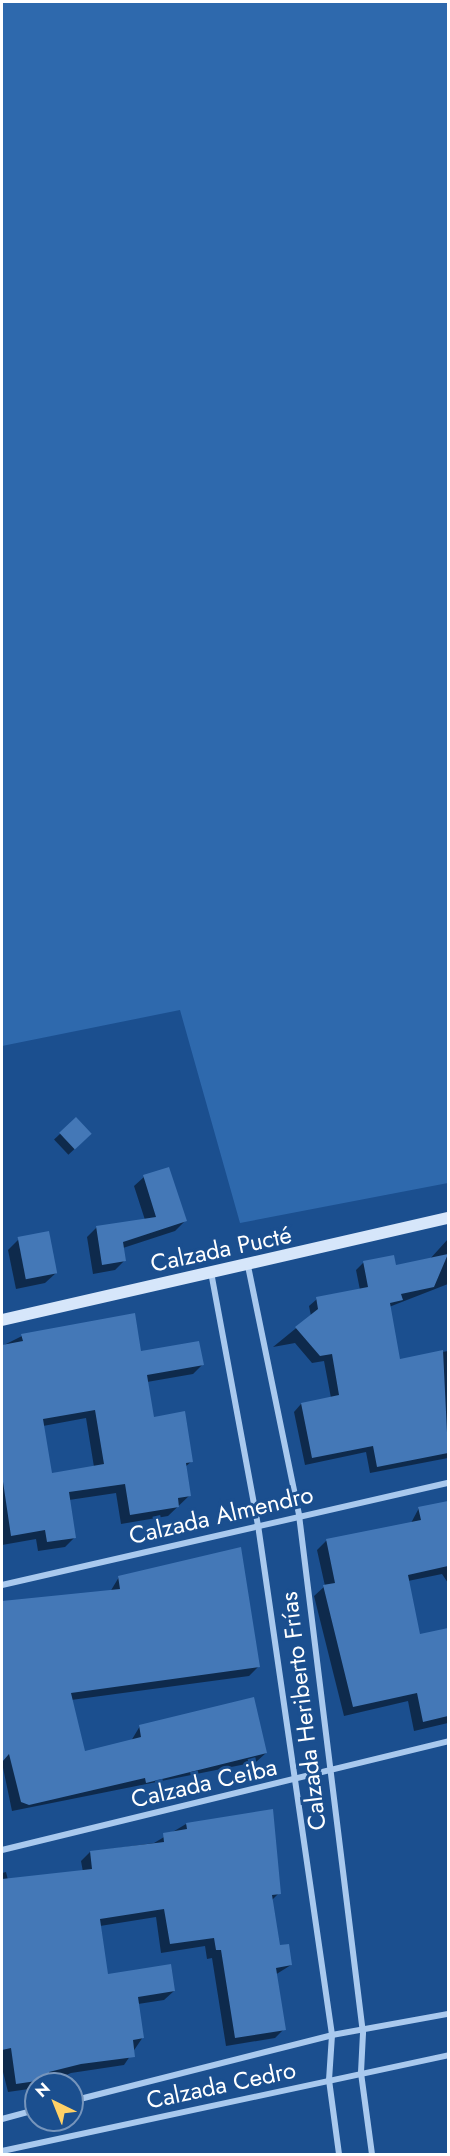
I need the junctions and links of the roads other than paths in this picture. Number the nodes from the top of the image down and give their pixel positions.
1 (448, 1218) edge
2 (248, 1266) junction
3 (211, 1272) junction
4 (2, 1320) edge
5 (448, 1483) edge
6 (299, 1515) junction
7 (258, 1525) junction
8 (2, 1585) edge
9 (448, 1741) edge
10 (327, 1770) junction
11 (292, 1780) junction
12 (2, 1850) edge
13 (448, 2014) edge
14 (363, 2033) junction
15 (332, 2035) junction
16 (448, 2055) edge
17 (361, 2073) junction
18 (329, 2080) junction
19 (84, 2098) edge
20 (24, 2113) edge
21 (2, 2119) edge
22 (2, 2151) edge
23 (339, 2154) edge
24 (372, 2154) edge

1 - 2 street, Calzada Pucté
2 - 3 street, Calzada Pucté
2 - 6 street, Calzada Heriberto Frías
3 - 4 street, Calzada Pucté
3 - 7 street, Calzada Heriberto Frías
5 - 6 street, Calzada Almendro
6 - 7 street, Calzada Almendro
6 - 10 street, Calzada Heriberto Frías
7 - 8 street, Calzada Almendro
7 - 11 street, Calzada Heriberto Frías
9 - 10 street, Calzada Ceiba
10 - 11 street, Calzada Ceiba
10 - 14 street, Calzada Heriberto Frías
11 - 12 street, Calzada Ceiba
11 - 15 street, Calzada Heriberto Frías
13 - 14 street, Calzada Cedro
14 - 15 street, Calzada Cedro
14 - 17 street, Calzada Heriberto Frías
15 - 18 street, Calzada Heriberto Frías
15 - 19 street, Calzada Cedro
16 - 17 street, Calzada Cedro
17 - 18 street, Calzada Cedro
17 - 24 street, Calzada Heriberto Frías
18 - 22 street, Calzada Cedro
18 - 23 street, Calzada Heriberto Frías
20 - 21 street

